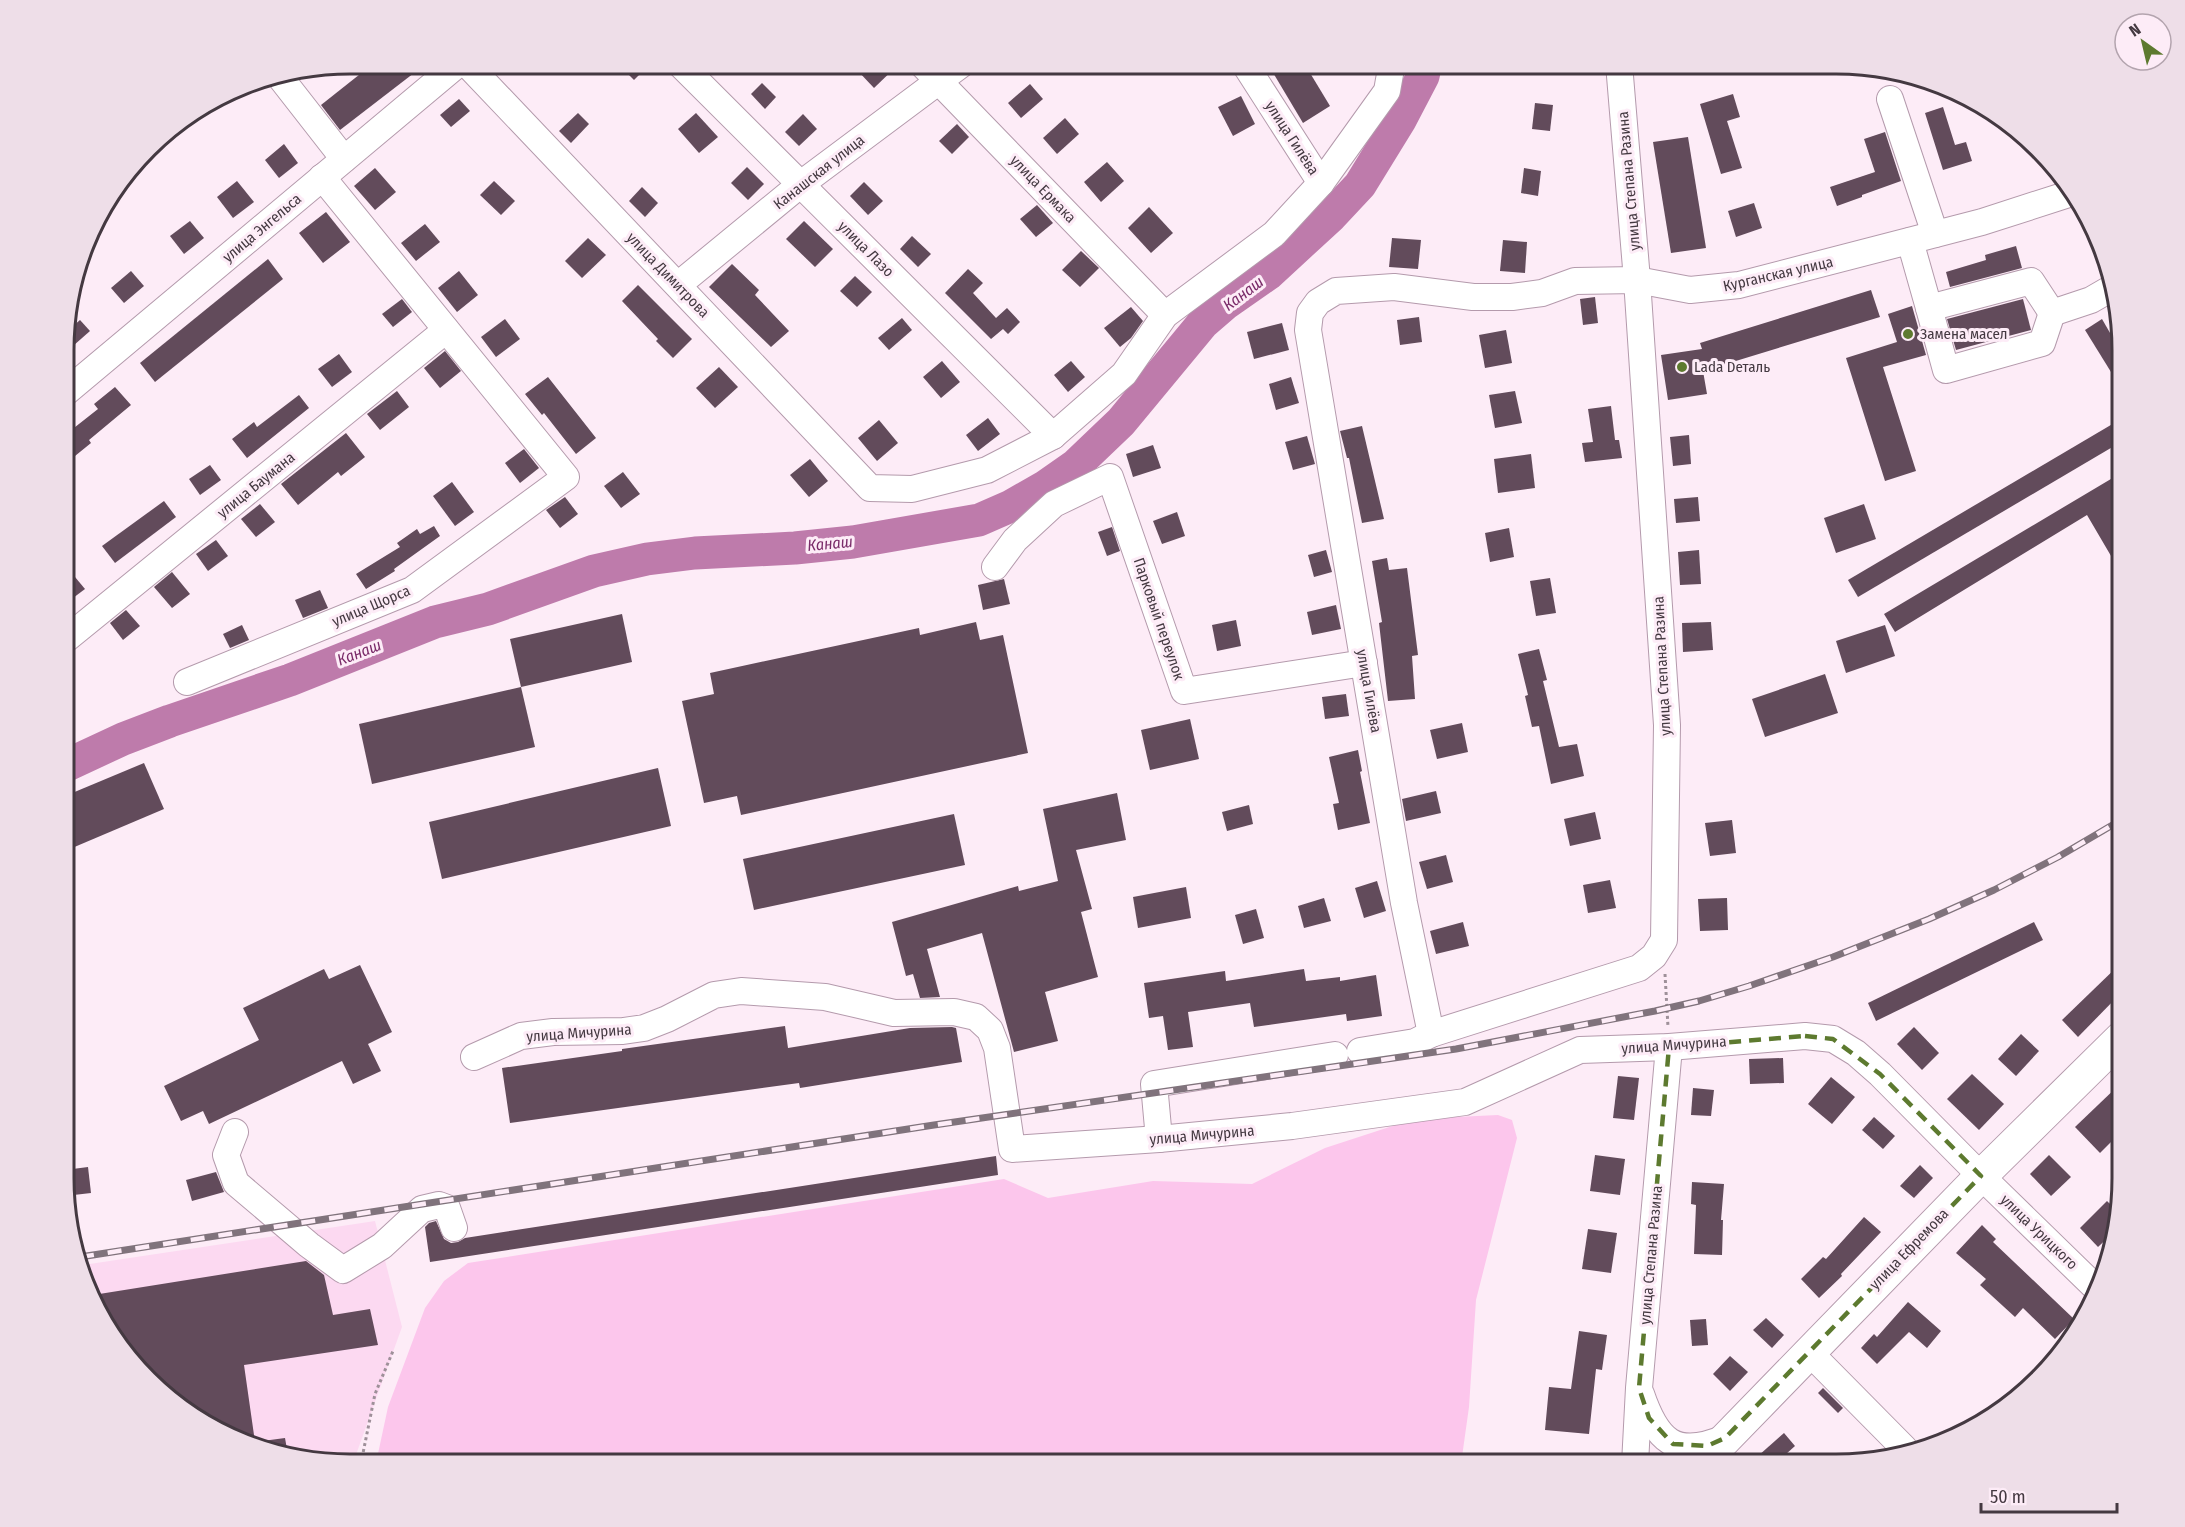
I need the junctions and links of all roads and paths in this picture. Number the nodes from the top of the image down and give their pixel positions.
1 (446, 74) edge
2 (477, 74) edge
3 (690, 74) edge
4 (928, 74) edge
5 (932, 74) edge
6 (1251, 74) edge
7 (1390, 74) edge
8 (1620, 74) edge
9 (284, 82) edge
10 (1890, 99) dead end
11 (344, 159) junction
12 (322, 177) junction
13 (1321, 183) junction
14 (801, 184) junction
15 (2065, 195) edge
16 (1935, 234) junction
17 (1910, 241) junction
18 (1637, 280) junction
19 (678, 285) junction
20 (2105, 292) edge
21 (1929, 308) junction
22 (2052, 313) junction
23 (1165, 315) junction
24 (446, 330) junction
25 (1312, 347) joint
26 (74, 385) edge
27 (1053, 436) junction
28 (995, 567) dead end
29 (74, 633) edge
30 (1364, 663) junction
31 (187, 682) dead end
32 (1664, 940) junction
33 (1431, 1034) junction
34 (1669, 1047) junction
35 (2112, 1047) edge
36 (1360, 1051) dead end
37 (1335, 1055) dead end
38 (474, 1057) dead end
39 (235, 1132) dead end
40 (1159, 1139) junction
41 (1981, 1176) junction
42 (454, 1228) dead end
43 (2091, 1282) edge
44 (393, 1351) dead end
45 (1809, 1352) junction
46 (1639, 1388) junction
47 (1725, 1438) junction
48 (1901, 1445) edge
49 (363, 1454) edge
50 (1636, 1454) edge
51 (1710, 1454) edge

1 - 11 street, улица Энгельса
2 - 19 street, улица Димитрова
3 - 14 street, улица Лазо
4 - 14 street, Канашская улица
5 - 23 street, улица Ермака
6 - 13 street, улица Гилёва
7 - 13 street
8 - 18 street, улица Степана Разина
9 - 11 street
10 - 16 street
11 - 12 street, улица Энгельса
12 - 24 street
12 - 26 street, улица Энгельса
13 - 23 street
14 - 19 street, Канашская улица
14 - 27 street, улица Лазо
15 - 16 street, Курганская улица
16 - 17 street, Курганская улица
17 - 18 street, Курганская улица
17 - 21 street
18 - 25 street, Курганская улица
18 - 32 street, улица Степана Разина
19 - 27 street, улица Димитрова
20 - 22 street
21 - 22 street
21 - 22 street
23 - 27 street
24 - 29 street, улица Баумана
24 - 31 street, улица Щорса
25 - 30 street, улица Гилёва
28 - 30 street, Парковый переулок
30 - 33 street, улица Гилёва
32 - 33 street
32 - 34 path
33 - 36 street
34 - 40 street, улица Мичурина
34 - 41 street, улица Мичурина
34 - 46 street, улица Степана Разина
35 - 41 main road, улица Ефремова
37 - 40 street
38 - 40 street, улица Мичурина
39 - 42 street
41 - 43 street, улица Урицкого
41 - 45 main road, улица Ефремова
44 - 49 path
45 - 47 main road, улица Ефремова
45 - 48 street
46 - 47 street
46 - 50 street, улица Степана Разина
47 - 51 main road, улица Ефремова

